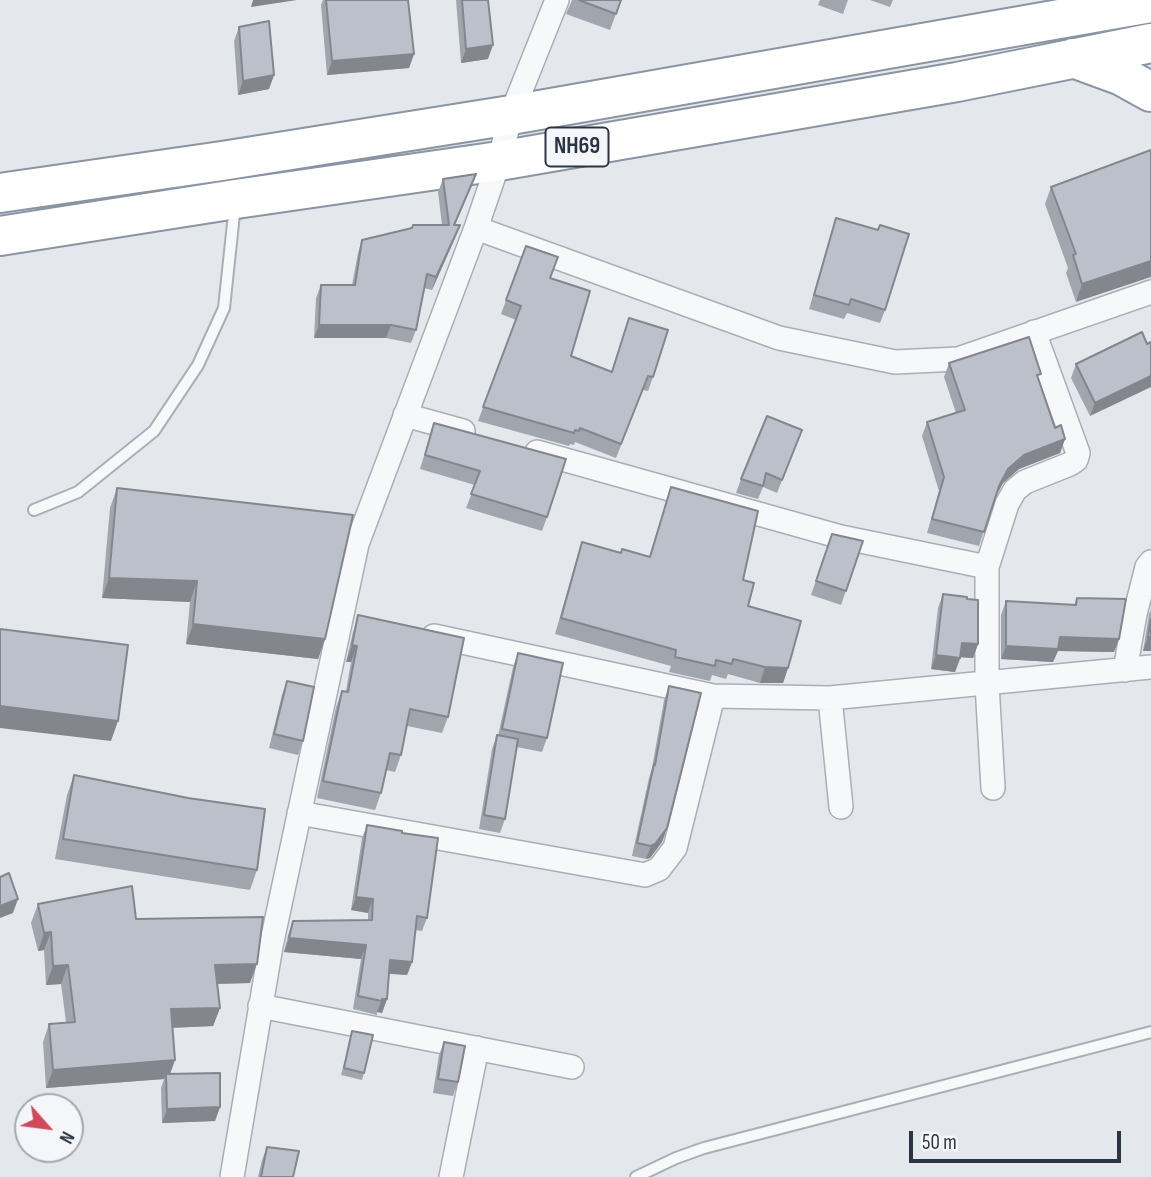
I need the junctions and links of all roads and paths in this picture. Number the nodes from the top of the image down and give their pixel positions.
1 (557, 0) edge
2 (1145, 12) edge
3 (1045, 13) edge
4 (1151, 43) edge
5 (1072, 58) junction
6 (1151, 92) edge
7 (511, 115) junction
8 (499, 161) junction
9 (0, 192) edge
10 (236, 199) junction
11 (476, 228) junction
12 (0, 236) edge
13 (1151, 292) edge
14 (1034, 332) junction
15 (405, 415) junction
16 (485, 437) edge
17 (511, 444) edge
18 (34, 510) dead end
19 (1151, 562) edge
20 (988, 566) junction
21 (341, 615) junction
22 (367, 621) edge
23 (418, 632) edge
24 (1151, 667) edge
25 (1125, 670) junction
26 (987, 684) junction
27 (713, 696) junction
28 (831, 698) junction
29 (993, 788) dead end
30 (841, 807) dead end
31 (299, 813) junction
32 (260, 1006) junction
33 (1151, 1032) edge
34 (477, 1048) junction
35 (572, 1066) dead end
36 (232, 1177) edge
37 (451, 1177) edge
38 (636, 1177) edge

1 - 7 street
2 - 3 highway, NH69
3 - 7 highway, NH69
4 - 5 highway, NH69
5 - 6 highway
5 - 8 highway, NH69
7 - 8 street
7 - 9 highway, NH69
8 - 10 highway, NH69
8 - 11 street
10 - 12 highway, NH69
10 - 18 lane
11 - 14 street
11 - 15 street
13 - 14 street
14 - 20 street
15 - 16 street
15 - 21 street
17 - 20 street
19 - 25 street
20 - 26 street
21 - 22 street
21 - 31 street
23 - 27 street
24 - 25 street
25 - 26 street
26 - 28 street
26 - 29 street
27 - 28 street
27 - 31 street
28 - 30 street
31 - 32 street
32 - 34 street
32 - 36 street
33 - 38 lane
34 - 35 street
34 - 37 street

